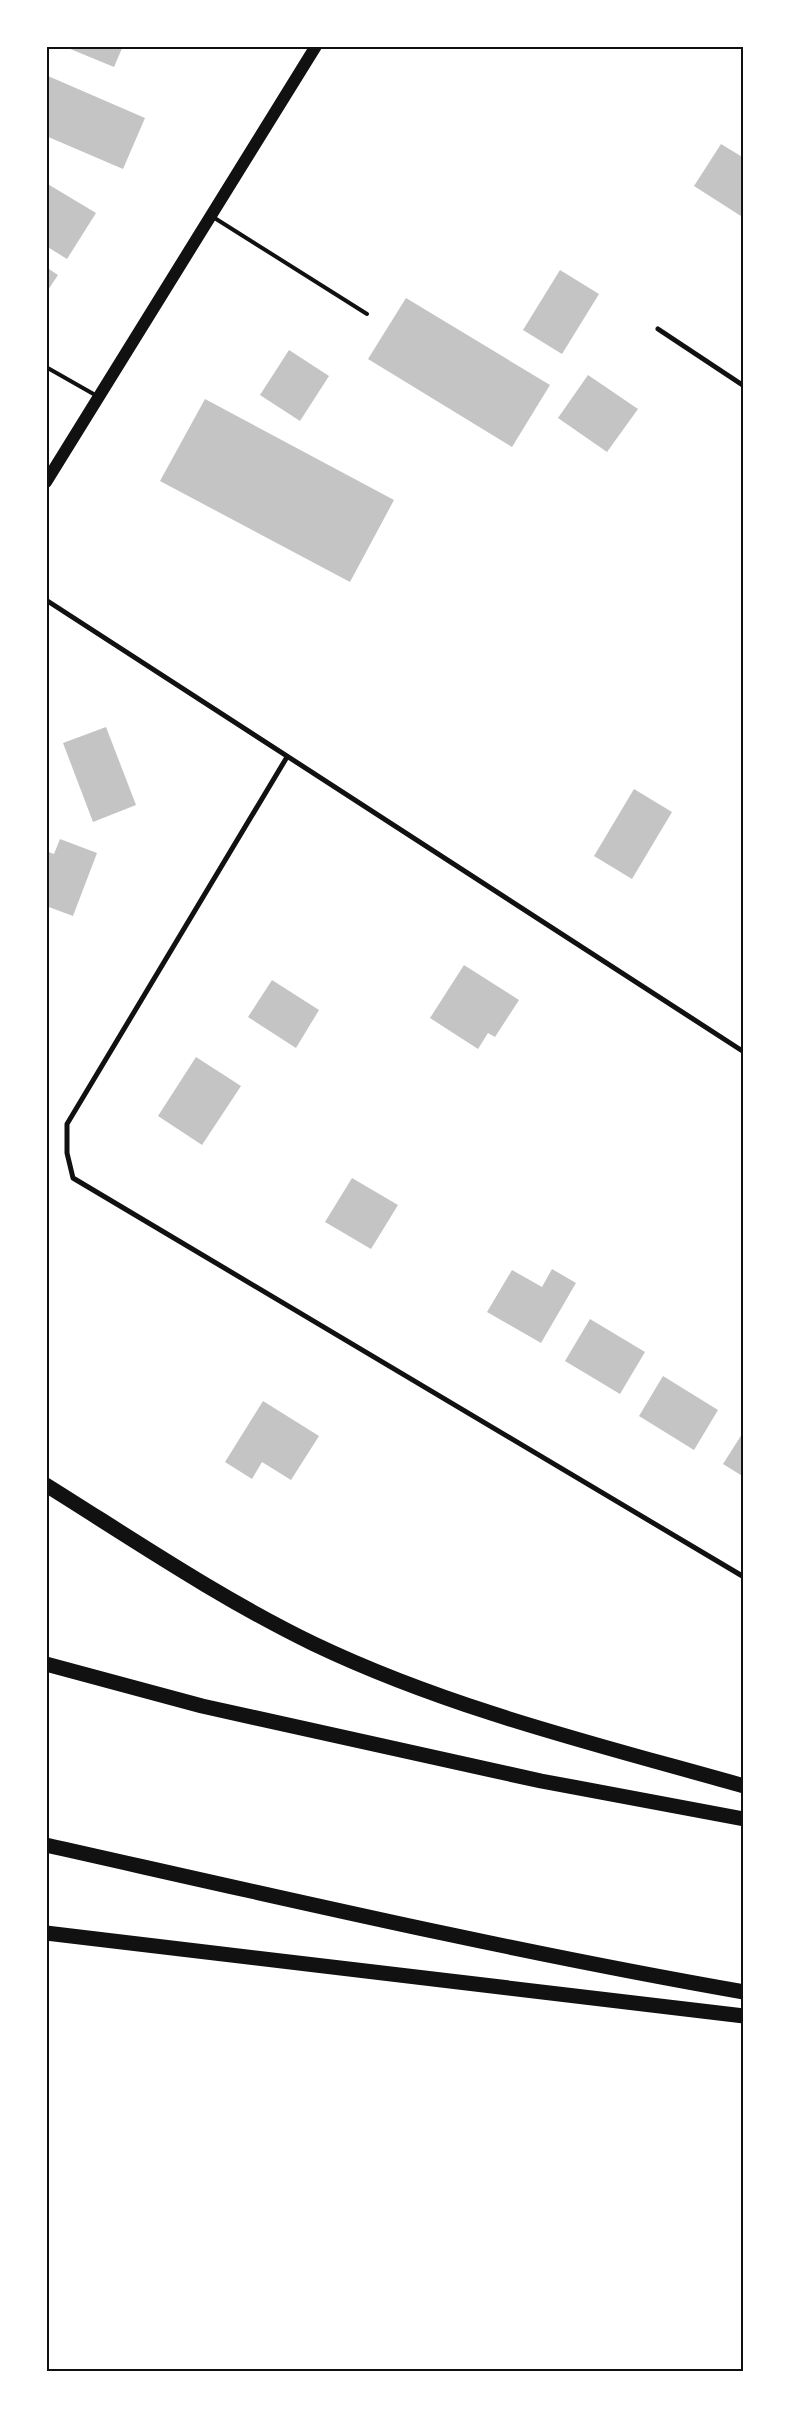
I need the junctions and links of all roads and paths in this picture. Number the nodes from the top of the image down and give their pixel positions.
1 (316, 46) edge
2 (211, 216) junction
3 (367, 314) dead end
4 (658, 328) dead end
5 (46, 367) edge
6 (744, 386) edge
7 (99, 398) junction
8 (46, 482) edge
9 (46, 600) edge
10 (287, 756) junction
11 (744, 1052) edge
12 (46, 1486) edge
13 (744, 1577) edge
14 (46, 1664) edge
15 (744, 1786) edge
16 (744, 1819) edge
17 (46, 1844) edge
18 (46, 1933) edge
19 (744, 1992) edge
20 (744, 2016) edge

1 - 2 main road
2 - 3 lane
2 - 7 main road
4 - 6 street
5 - 7 lane
7 - 8 main road
9 - 10 street
10 - 11 street
10 - 13 street
12 - 15 highway
14 - 16 highway
17 - 19 highway
18 - 20 highway

